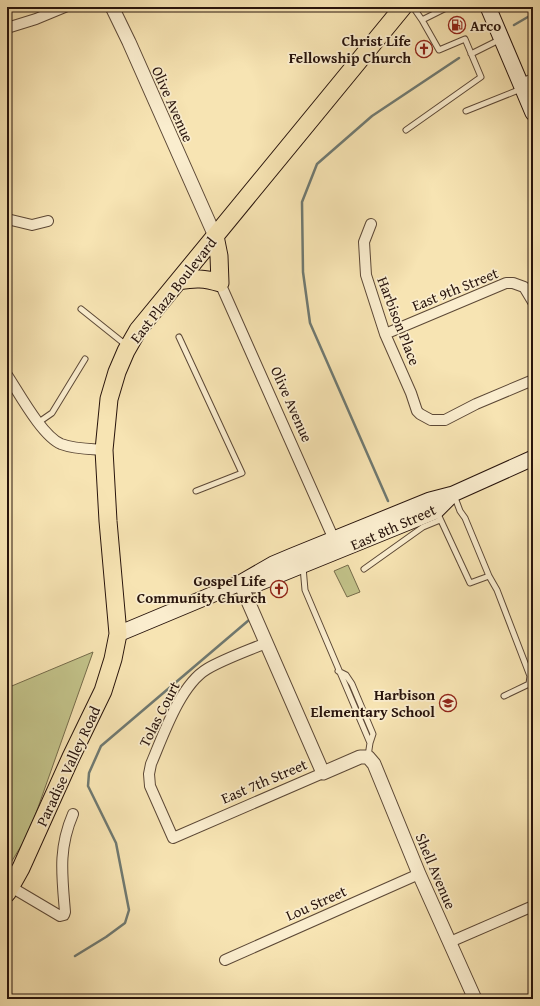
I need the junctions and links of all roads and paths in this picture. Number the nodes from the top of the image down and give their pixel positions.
1 (65, 7) edge
2 (112, 7) edge
3 (403, 7) edge
4 (413, 7) edge
5 (448, 7) edge
6 (488, 7) edge
7 (422, 20) junction
8 (7, 28) edge
9 (502, 39) junction
10 (471, 54) junction
11 (526, 83) edge
12 (466, 111) dead end
13 (533, 113) edge
14 (406, 130) dead end
15 (7, 220) edge
16 (48, 221) dead end
17 (370, 224) dead end
18 (215, 236) junction
19 (178, 282) junction
20 (220, 283) junction
21 (532, 298) edge
22 (81, 309) dead end
23 (385, 334) junction
24 (180, 337) dead end
25 (128, 347) junction
26 (85, 359) dead end
27 (7, 375) edge
28 (533, 380) edge
29 (39, 422) junction
30 (104, 450) junction
31 (533, 458) edge
32 (196, 491) dead end
33 (453, 494) junction
34 (438, 516) junction
35 (337, 544) junction
36 (302, 565) junction
37 (364, 569) dead end
38 (489, 576) junction
39 (240, 583) junction
40 (118, 634) junction
41 (266, 643) junction
42 (504, 696) dead end
43 (368, 757) junction
44 (323, 772) junction
45 (73, 814) dead end
46 (173, 838) joint
47 (419, 874) junction
48 (9, 890) edge
49 (533, 906) edge
50 (450, 942) junction
51 (225, 960) dead end
52 (475, 999) edge

1 - 8 street
2 - 18 street, Olive Avenue
3 - 18 main road, East Plaza Boulevard
4 - 7 lane
5 - 7 lane
6 - 9 main road
7 - 10 lane
9 - 10 lane
9 - 11 main road
10 - 14 lane
11 - 12 lane
11 - 13 main road
15 - 16 street
17 - 23 street, Harbison Place
18 - 19 main road, East Plaza Boulevard
18 - 20 main road
19 - 20 main road
19 - 25 main road, East Plaza Boulevard
20 - 35 street, Olive Avenue
21 - 23 street, East 9th Street
22 - 25 lane
23 - 28 street, Harbison Place
24 - 32 lane
25 - 30 main road, East Plaza Boulevard
26 - 29 lane
27 - 29 street
29 - 30 street
30 - 40 main road, East Plaza Boulevard
31 - 33 main road, East 8th Street
33 - 34 main road, East 8th Street
33 - 35 main road, East 8th Street
33 - 38 lane
34 - 35 main road, East 8th Street
34 - 37 lane
34 - 38 lane
35 - 36 main road, East 8th Street
35 - 39 main road, East 8th Street
36 - 39 main road, East 8th Street
36 - 43 lane
38 - 42 lane
39 - 40 main road, East 8th Street
39 - 41 street
40 - 48 main road, Paradise Valley Road
41 - 44 street
41 - 46 street, Tolas Court
43 - 44 street, East 7th Street
43 - 47 street, Shell Avenue
44 - 46 street, East 7th Street
45 - 48 street
47 - 50 street, Shell Avenue
47 - 51 street, Lou Street
49 - 50 street
50 - 52 street, Shell Avenue

